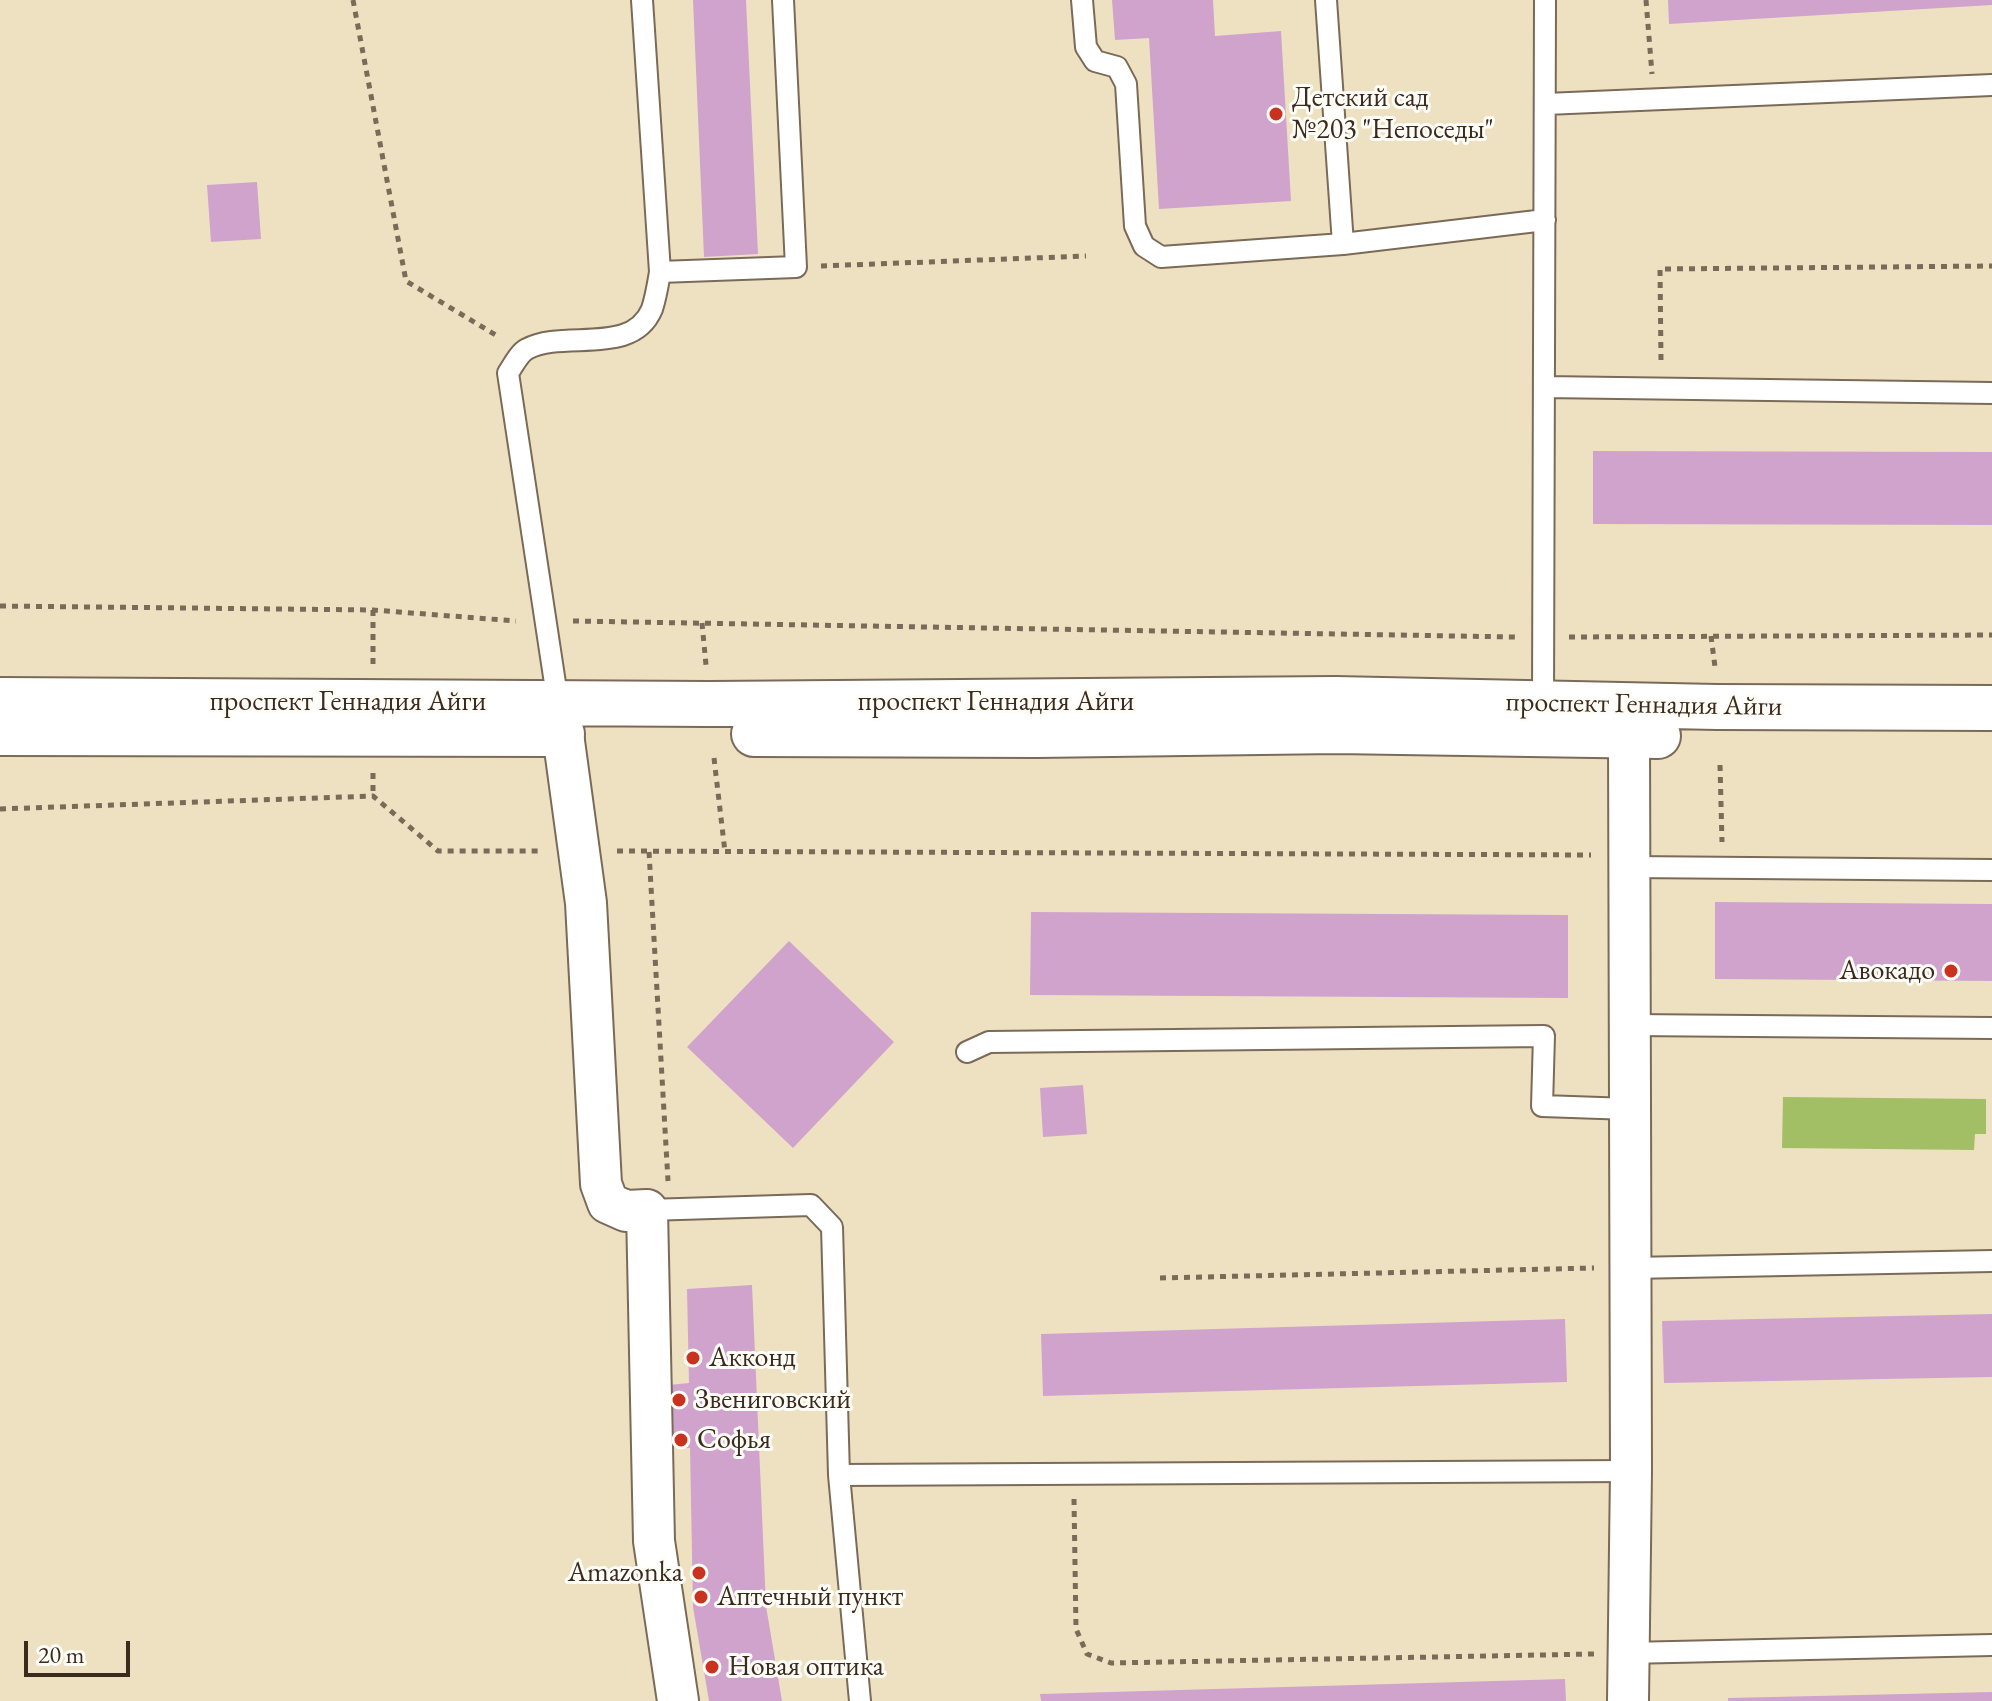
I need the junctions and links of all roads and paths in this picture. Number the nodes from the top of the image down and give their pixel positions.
1 (353, 0) edge
2 (642, 0) edge
3 (783, 0) edge
4 (1082, 0) edge
5 (1326, 0) edge
6 (1545, 0) edge
7 (1646, 0) edge
8 (1992, 85) edge
9 (1653, 99) junction
10 (1546, 104) junction
11 (1545, 220) junction
12 (1343, 244) junction
13 (1086, 256) dead end
14 (1992, 266) edge
15 (796, 267) junction
16 (660, 272) junction
17 (524, 350) junction
18 (1544, 387) junction
19 (1662, 388) junction
20 (1992, 393) edge
21 (0, 606) edge
22 (373, 610) junction
23 (516, 621) dead end
24 (568, 621) dead end
25 (702, 623) junction
26 (1992, 635) edge
27 (1711, 636) junction
28 (1528, 637) dead end
29 (1564, 637) dead end
30 (373, 667) dead end
31 (707, 667) dead end
32 (1715, 667) dead end
33 (0, 700) edge
34 (1543, 703) junction
35 (1992, 708) edge
36 (560, 719) junction
37 (0, 733) edge
38 (1629, 736) junction
39 (1992, 738) edge
40 (714, 758) dead end
41 (1720, 765) dead end
42 (0, 809) edge
43 (551, 851) dead end
44 (607, 851) dead end
45 (649, 852) junction
46 (725, 852) junction
47 (1723, 855) dead end
48 (1617, 861) junction
49 (1992, 870) edge
50 (1630, 1025) junction
51 (1992, 1028) edge
52 (967, 1052) dead end
53 (1630, 1109) junction
54 (658, 1210) junction
55 (1992, 1261) edge
56 (1631, 1268) junction
57 (1160, 1278) dead end
58 (1631, 1471) junction
59 (1074, 1474) junction
60 (839, 1475) junction
61 (1992, 1645) edge
62 (1627, 1653) junction
63 (678, 1701) edge
64 (860, 1701) edge
65 (1628, 1701) edge

1 - 17 path
2 - 16 lane
3 - 15 lane
4 - 12 lane
5 - 12 lane
6 - 10 lane
7 - 9 path
8 - 9 lane
9 - 10 lane
10 - 11 lane
11 - 12 lane
11 - 18 lane
13 - 15 path
14 - 19 path
15 - 16 lane
16 - 17 lane
17 - 36 lane
18 - 19 lane
18 - 34 lane
19 - 20 lane
21 - 22 path
22 - 23 path
22 - 30 path
24 - 25 path
25 - 28 path
25 - 31 path
26 - 27 path
27 - 29 path
27 - 32 path
33 - 36 main road, проспект Геннадия Айги
34 - 35 main road, проспект Геннадия Айги
34 - 36 main road, проспект Геннадия Айги
36 - 37 main road, проспект Геннадия Айги
36 - 38 main road, проспект Геннадия Айги
36 - 54 street
38 - 39 main road, проспект Геннадия Айги
38 - 48 street
40 - 46 path
41 - 47 path
42 - 43 path
44 - 45 path
45 - 46 path
45 - 54 path
46 - 48 path
48 - 49 lane
48 - 50 street
50 - 51 lane
50 - 53 street
52 - 53 lane
53 - 56 street
54 - 60 lane
54 - 63 street
55 - 56 lane
56 - 57 path
56 - 58 street
58 - 59 lane
58 - 62 street
59 - 60 lane
59 - 62 path
60 - 64 lane
61 - 62 lane
62 - 65 street

